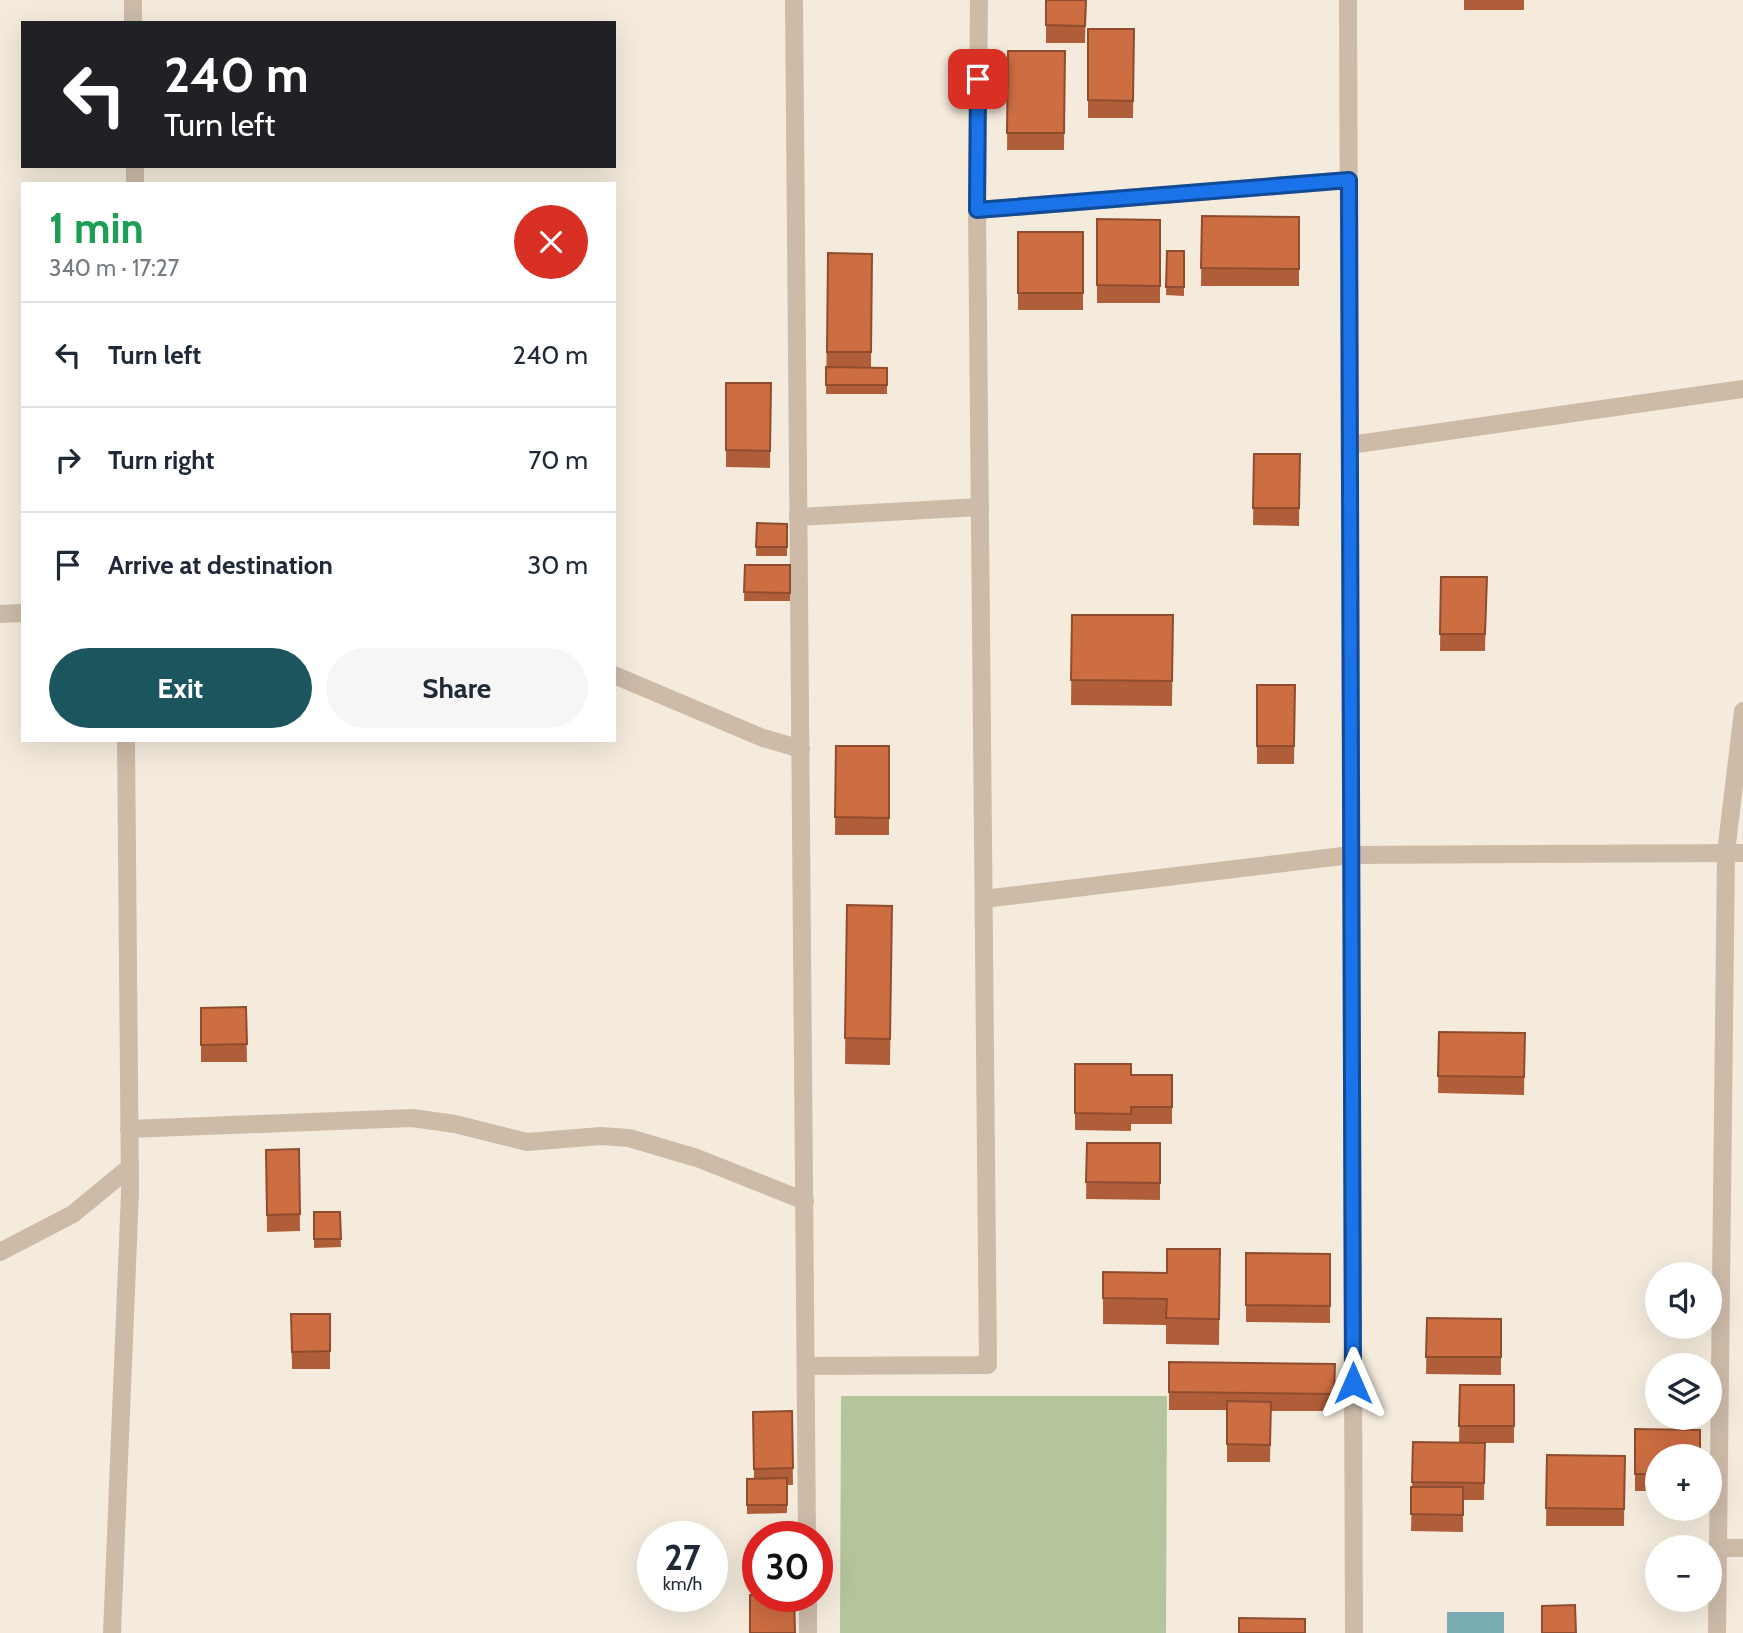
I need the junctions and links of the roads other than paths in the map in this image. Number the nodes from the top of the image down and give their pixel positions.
1 (132, 0) edge
2 (794, 0) edge
3 (979, 0) edge
4 (1348, 0) edge
5 (133, 21) edge
6 (1349, 180) junction
7 (977, 210) junction
8 (1743, 388) edge
9 (1350, 445) junction
10 (980, 507) junction
11 (799, 517) junction
12 (21, 613) edge
13 (0, 614) edge
14 (616, 676) edge
15 (1743, 711) edge
16 (126, 742) edge
17 (800, 748) junction
18 (1734, 852) edge
19 (1351, 855) junction
20 (984, 899) junction
21 (129, 1129) junction
22 (130, 1167) junction
23 (805, 1200) junction
24 (0, 1252) edge
25 (806, 1366) junction
26 (807, 1521) edge
27 (1717, 1535) edge
28 (1722, 1548) edge
29 (1743, 1548) edge
30 (808, 1612) edge
31 (1717, 1612) edge
32 (112, 1633) edge
33 (808, 1633) edge
34 (1354, 1633) edge
35 (1717, 1633) edge

1 - 5 street
2 - 11 street
3 - 7 street
4 - 6 street
6 - 7 street
6 - 9 street
7 - 10 street
8 - 9 street
9 - 19 street
10 - 11 street
10 - 20 street
11 - 17 street
12 - 13 street
14 - 17 street
15 - 18 street
16 - 21 street
17 - 23 street
18 - 19 street
18 - 27 street
19 - 20 street
19 - 34 street
20 - 25 street
21 - 22 street
21 - 23 street
22 - 24 street
22 - 32 street
23 - 25 street
25 - 26 street
28 - 29 street
30 - 33 street
31 - 35 street

